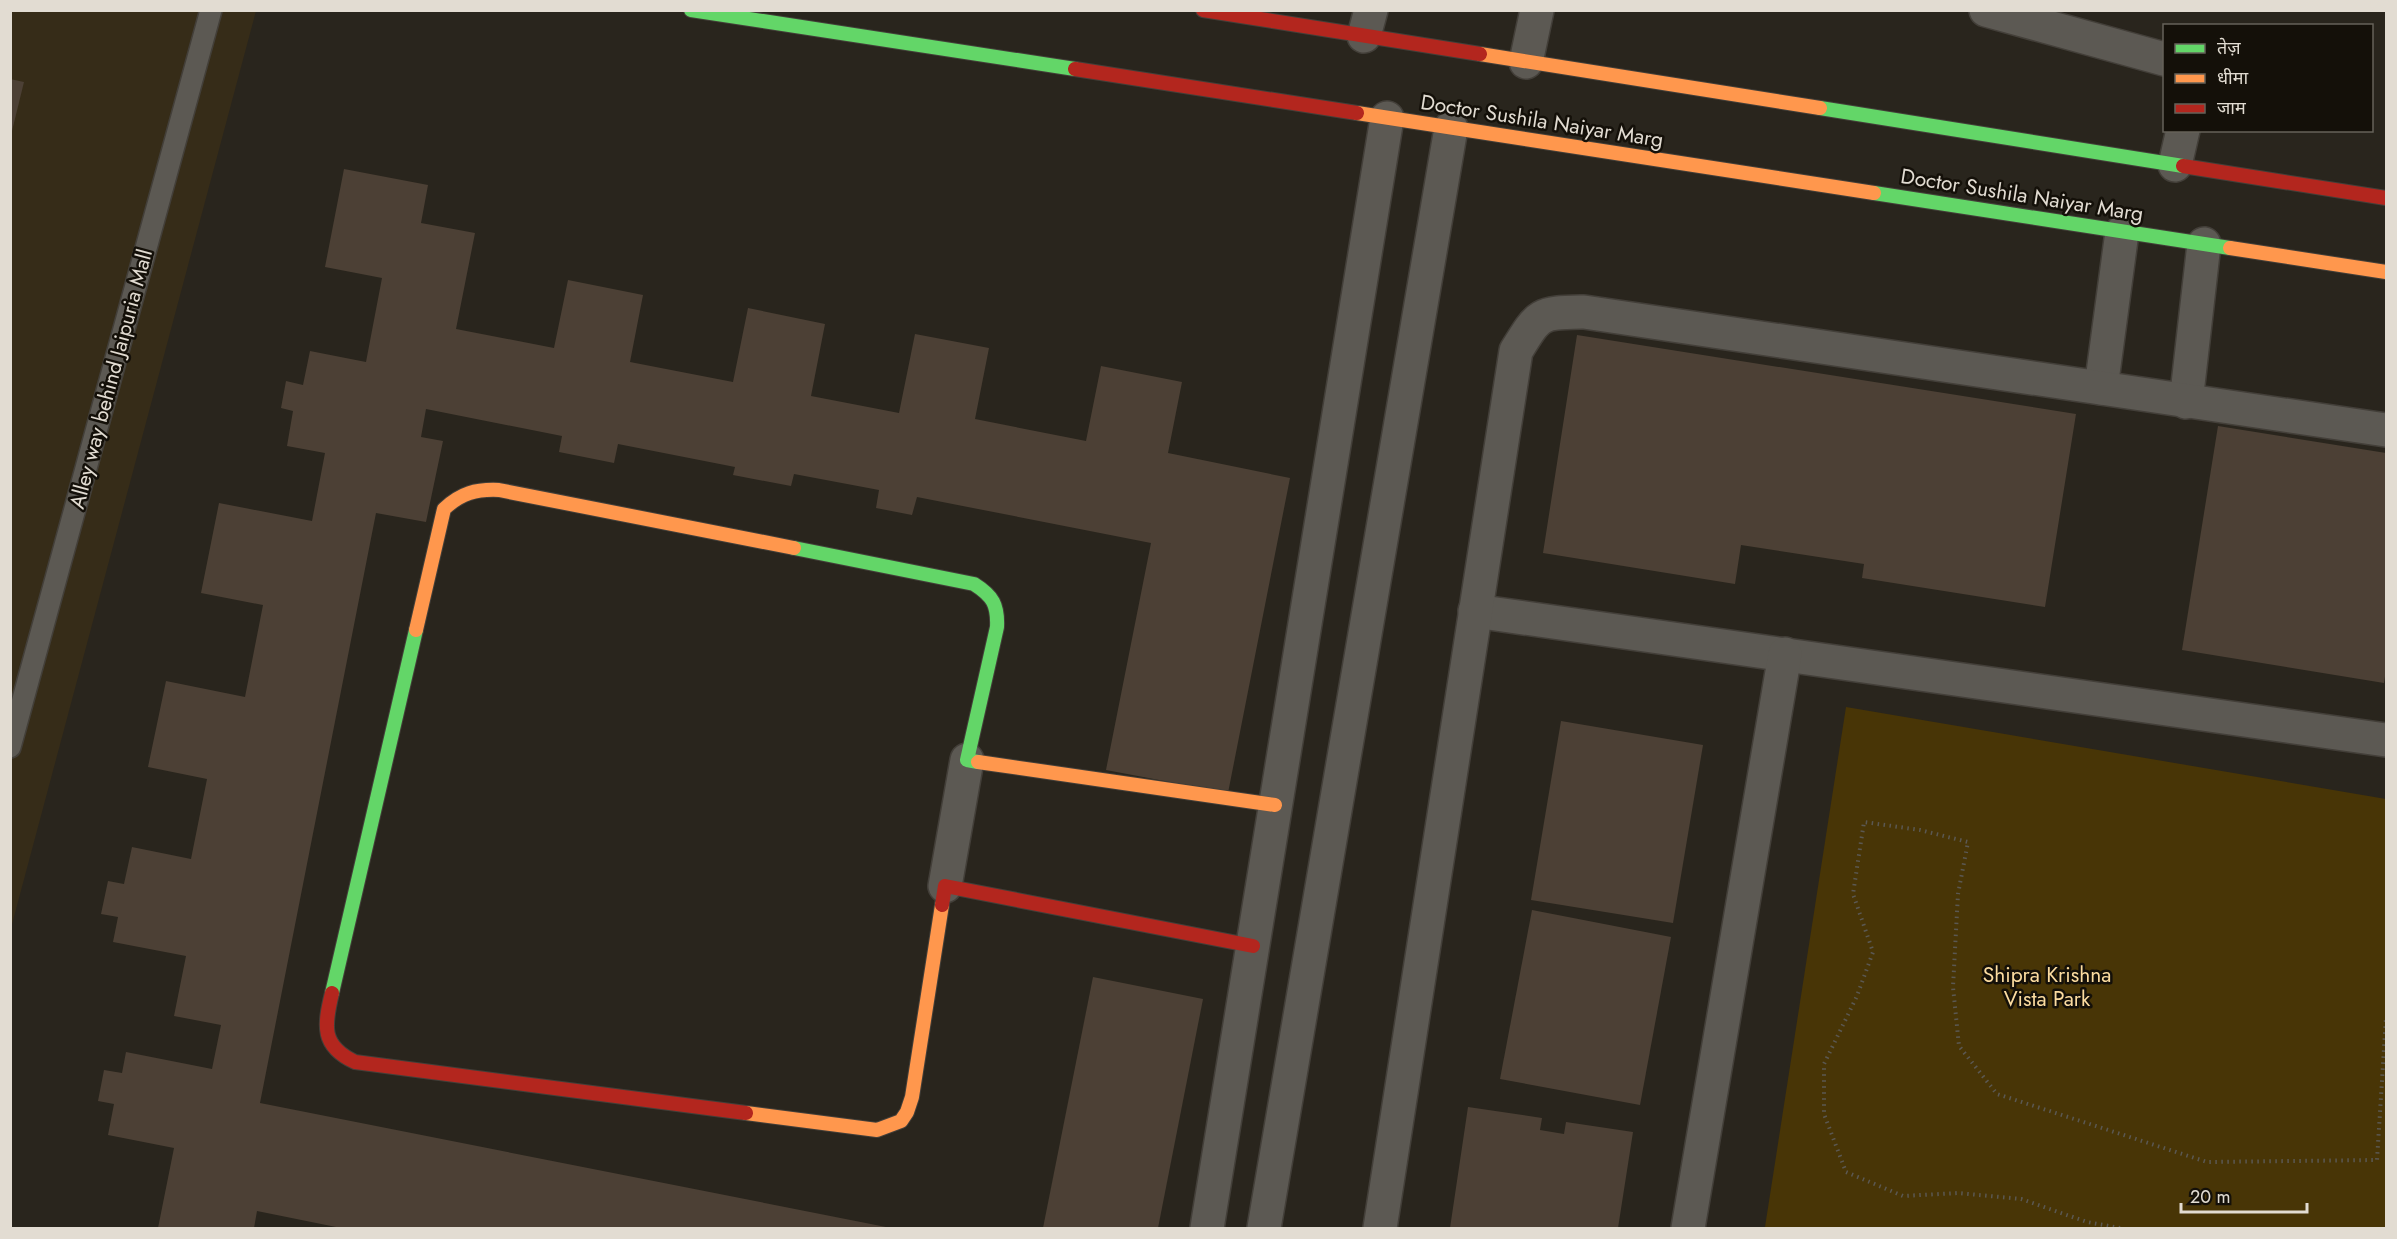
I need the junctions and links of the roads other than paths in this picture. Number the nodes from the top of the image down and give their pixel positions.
1 (211, 10) edge
2 (691, 10) edge
3 (1203, 10) edge
4 (1537, 10) edge
5 (1986, 10) edge
6 (1302, 18) edge
7 (1368, 23) edge
8 (2163, 58) edge
9 (1526, 62) junction
10 (1386, 118) junction
11 (1451, 128) junction
12 (2183, 132) edge
13 (2175, 165) junction
14 (2386, 198) edge
15 (2122, 232) junction
16 (2204, 244) junction
17 (2386, 272) edge
18 (2102, 388) junction
19 (2186, 402) junction
20 (2386, 430) edge
21 (1475, 611) junction
22 (1785, 654) junction
23 (2386, 740) edge
24 (10, 747) edge
25 (967, 760) junction
26 (1275, 805) junction
27 (945, 886) junction
28 (1253, 946) junction
29 (1207, 1228) edge
30 (1264, 1228) edge
31 (1380, 1228) edge
32 (1688, 1228) edge

1 - 24 lane, Alley way behind Jaipuria Mall
2 - 10 street, Doctor Sushila Naiyar Marg
3 - 6 street
4 - 9 street
5 - 8 street
6 - 7 street
7 - 9 street
9 - 13 street
10 - 11 street, Doctor Sushila Naiyar Marg
10 - 26 street
11 - 15 street, Doctor Sushila Naiyar Marg
11 - 30 street
12 - 13 street
13 - 14 street
15 - 16 street, Doctor Sushila Naiyar Marg
15 - 18 street
16 - 17 street, Doctor Sushila Naiyar Marg
16 - 19 street
18 - 19 street
18 - 21 street
19 - 20 street
21 - 22 street
21 - 31 street
22 - 23 street
22 - 32 street
25 - 26 street
25 - 27 street
25 - 27 street
26 - 28 street
27 - 28 street
28 - 29 street

